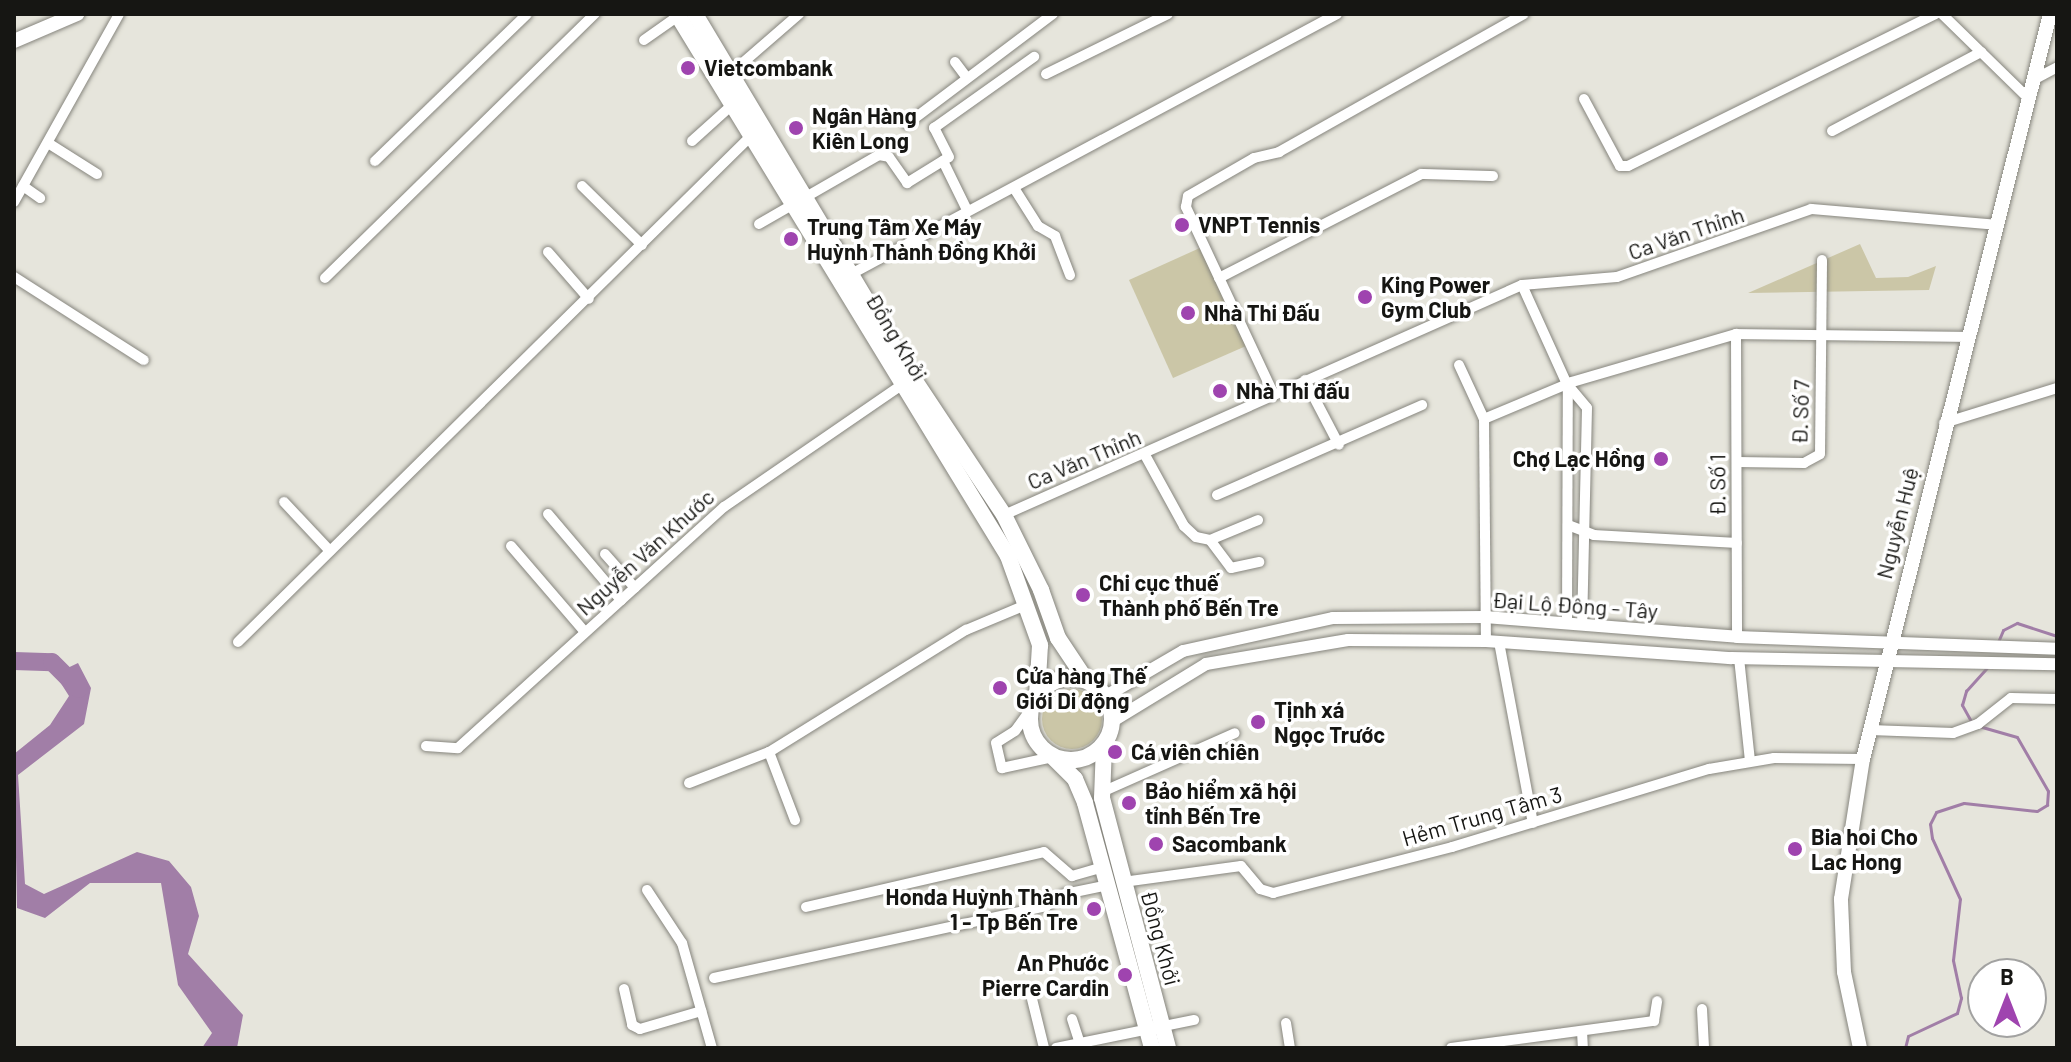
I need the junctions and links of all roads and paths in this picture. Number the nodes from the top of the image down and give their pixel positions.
1 (75, 14) edge
2 (119, 14) edge
3 (527, 14) edge
4 (595, 14) edge
5 (695, 14) edge
6 (799, 14) edge
7 (1053, 14) edge
8 (1168, 14) edge
9 (1337, 14) edge
10 (1524, 14) edge
11 (1935, 14) edge
12 (1942, 14) edge
13 (2050, 14) edge
14 (677, 15) edge
15 (644, 40) dead end
16 (14, 41) edge
17 (1981, 52) junction
18 (1034, 57) dead end
19 (955, 62) dead end
20 (2057, 67) edge
21 (731, 73) junction
22 (1046, 74) dead end
23 (967, 78) junction
24 (2033, 80) junction
25 (1584, 99) dead end
26 (2029, 99) junction
27 (732, 105) junction
28 (907, 124) dead end
29 (1832, 131) dead end
30 (751, 136) junction
31 (692, 141) dead end
32 (48, 143) junction
33 (375, 161) dead end
34 (943, 161) junction
35 (97, 174) dead end
36 (1493, 176) dead end
37 (23, 186) junction
38 (582, 186) dead end
39 (1014, 188) junction
40 (40, 198) dead end
41 (14, 202) edge
42 (801, 204) junction
43 (967, 210) junction
44 (759, 224) dead end
45 (1996, 225) junction
46 (912, 237) junction
47 (642, 245) junction
48 (548, 252) dead end
49 (924, 253) dead end
50 (1822, 260) dead end
51 (853, 273) junction
52 (1070, 275) dead end
53 (14, 277) edge
54 (325, 278) dead end
55 (1219, 278) junction
56 (1522, 285) junction
57 (589, 299) junction
58 (1822, 333) junction
59 (1736, 334) junction
60 (1968, 337) junction
61 (144, 360) dead end
62 (1459, 365) dead end
63 (1305, 380) junction
64 (1567, 384) junction
65 (900, 386) junction
66 (2057, 388) edge
67 (1274, 395) junction
68 (1422, 405) dead end
69 (1484, 419) junction
70 (1944, 423) junction
71 (1339, 445) junction
72 (1145, 455) junction
73 (1737, 462) junction
74 (1217, 495) dead end
75 (284, 502) dead end
76 (548, 514) dead end
77 (1004, 515) junction
78 (1258, 520) dead end
79 (1568, 525) junction
80 (1584, 533) junction
81 (1210, 540) junction
82 (1737, 543) junction
83 (511, 546) dead end
84 (330, 551) junction
85 (605, 554) dead end
86 (1259, 562) dead end
87 (635, 588) junction
88 (621, 600) junction
89 (1028, 604) junction
90 (1485, 617) junction
91 (1567, 624) junction
92 (1582, 625) junction
93 (585, 632) junction
94 (1737, 637) junction
95 (1493, 641) junction
96 (238, 642) dead end
97 (1890, 645) junction
98 (2057, 649) edge
99 (1739, 658) junction
100 (1886, 662) junction
101 (2057, 664) edge
102 (1086, 680) junction
103 (1106, 696) junction
104 (2057, 699) edge
105 (1034, 702) junction
106 (1113, 721) junction
107 (1870, 730) junction
108 (1235, 733) dead end
109 (426, 746) dead end
110 (1104, 746) junction
111 (769, 752) junction
112 (1053, 757) junction
113 (1863, 759) junction
114 (1750, 761) junction
115 (689, 783) dead end
116 (1102, 792) junction
117 (795, 820) dead end
118 (1533, 823) junction
119 (1104, 867) junction
120 (1116, 884) junction
121 (647, 890) dead end
122 (806, 907) dead end
123 (714, 978) dead end
124 (624, 989) dead end
125 (1032, 999) dead end
126 (1657, 1001) dead end
127 (1702, 1009) dead end
128 (701, 1011) junction
129 (1072, 1019) dead end
130 (1194, 1020) dead end
131 (1286, 1023) dead end
132 (1155, 1028) junction
133 (1582, 1031) junction
134 (1080, 1044) junction
135 (712, 1048) edge
136 (1044, 1048) edge
137 (1056, 1048) edge
138 (1152, 1048) edge
139 (1168, 1048) edge
140 (1290, 1048) edge
141 (1451, 1048) edge
142 (1583, 1048) edge
143 (1704, 1048) edge
144 (1860, 1048) edge

1 - 16 main road
2 - 32 street
3 - 33 street
4 - 54 street
5 - 21 main road, Đồng Khởi
6 - 21 street
7 - 23 street
8 - 22 street
9 - 39 street
10 - 55 street
11 - 25 street
12 - 17 street
13 - 24 main road, Nguyễn Huệ
14 - 15 street
14 - 27 main road, Đồng Khởi
17 - 26 street
17 - 29 street
18 - 34 street
19 - 23 street
20 - 24 street
21 - 42 main road, Đồng Khởi
23 - 28 street
24 - 26 main road, Nguyễn Huệ
26 - 45 main road, Nguyễn Huệ
27 - 30 main road, Đồng Khởi
27 - 31 street
30 - 42 main road, Đồng Khởi
30 - 47 street
32 - 35 street
32 - 37 street
34 - 42 street
34 - 43 street
36 - 55 street
37 - 40 street
37 - 41 street
38 - 47 street
39 - 43 street
39 - 52 street
42 - 44 street
42 - 51 main road, Đồng Khởi
42 - 65 main road, Đồng Khởi
43 - 46 street
45 - 56 street, Ca Văn Thỉnh
45 - 60 main road, Nguyễn Huệ
46 - 49 street
46 - 51 street
47 - 57 street
48 - 57 street
50 - 58 street
51 - 77 main road, Đồng Khởi
53 - 61 street
55 - 67 street
56 - 63 street, Ca Văn Thỉnh
56 - 64 street
57 - 84 street
58 - 59 street
58 - 60 street
58 - 73 street, Đ. Số 7
59 - 64 street
59 - 73 street, Đ. Số 1
60 - 70 main road, Nguyễn Huệ
62 - 69 street
63 - 67 street, Ca Văn Thỉnh
63 - 71 street
64 - 69 street
64 - 79 street
64 - 80 street
65 - 87 street, Nguyễn Văn Khước
65 - 89 main road, Đồng Khởi
66 - 70 street
67 - 72 street, Ca Văn Thỉnh
68 - 71 street
69 - 90 street
70 - 97 main road, Nguyễn Huệ
71 - 74 street
72 - 77 street, Ca Văn Thỉnh
72 - 81 street
73 - 82 street, Đ. Số 1
75 - 84 street
76 - 88 street
77 - 102 main road, Đồng Khởi
78 - 81 street
79 - 80 street
79 - 91 street
80 - 82 street
80 - 92 street
81 - 86 street
82 - 94 street, Đ. Số 1
83 - 93 street
84 - 96 street
85 - 87 street
87 - 88 street, Nguyễn Văn Khước
88 - 93 street, Nguyễn Văn Khước
89 - 105 main road, Đồng Khởi
89 - 111 street
90 - 91 street, Đại Lộ Đông - Tây
90 - 95 street
90 - 103 street, Đại Lộ Đông - Tây
91 - 92 street, Đại Lộ Đông - Tây
92 - 94 street, Đại Lộ Đông - Tây
93 - 109 street, Nguyễn Văn Khước
94 - 97 street, Đại Lộ Đông - Tây
95 - 99 street, Đại Lộ Đông - Tây
95 - 106 street, Đại Lộ Đông - Tây
95 - 118 street
97 - 98 street, Đại Lộ Đông - Tây
97 - 100 main road, Nguyễn Huệ
99 - 100 street, Đại Lộ Đông - Tây
99 - 114 street
100 - 101 street, Đại Lộ Đông - Tây
100 - 107 main road, Nguyễn Huệ
102 - 103 main road
102 - 105 main road
103 - 106 main road
104 - 107 street
105 - 112 main road
105 - 112 street
106 - 110 main road
107 - 113 main road, Nguyễn Huệ
108 - 116 street
110 - 112 main road
110 - 116 main road, Đồng Khởi
111 - 115 street
111 - 117 street
112 - 119 main road, Đồng Khởi
113 - 114 street, Hẻm Trung Tâm 3
113 - 144 main road, Nguyễn Huệ
114 - 118 street, Hẻm Trung Tâm 3
116 - 120 main road, Đồng Khởi
118 - 120 street, Hẻm Trung Tâm 3
119 - 120 main road, Đồng Khởi
119 - 122 street
120 - 123 street
120 - 132 main road, Đồng Khởi
121 - 128 street
124 - 128 street
125 - 136 street
126 - 133 street
127 - 143 street
128 - 135 street
129 - 134 street
130 - 132 street
131 - 140 street
132 - 134 street
132 - 138 main road, Đồng Khởi
132 - 139 main road, Đồng Khởi
133 - 141 street
133 - 142 street
134 - 137 street

